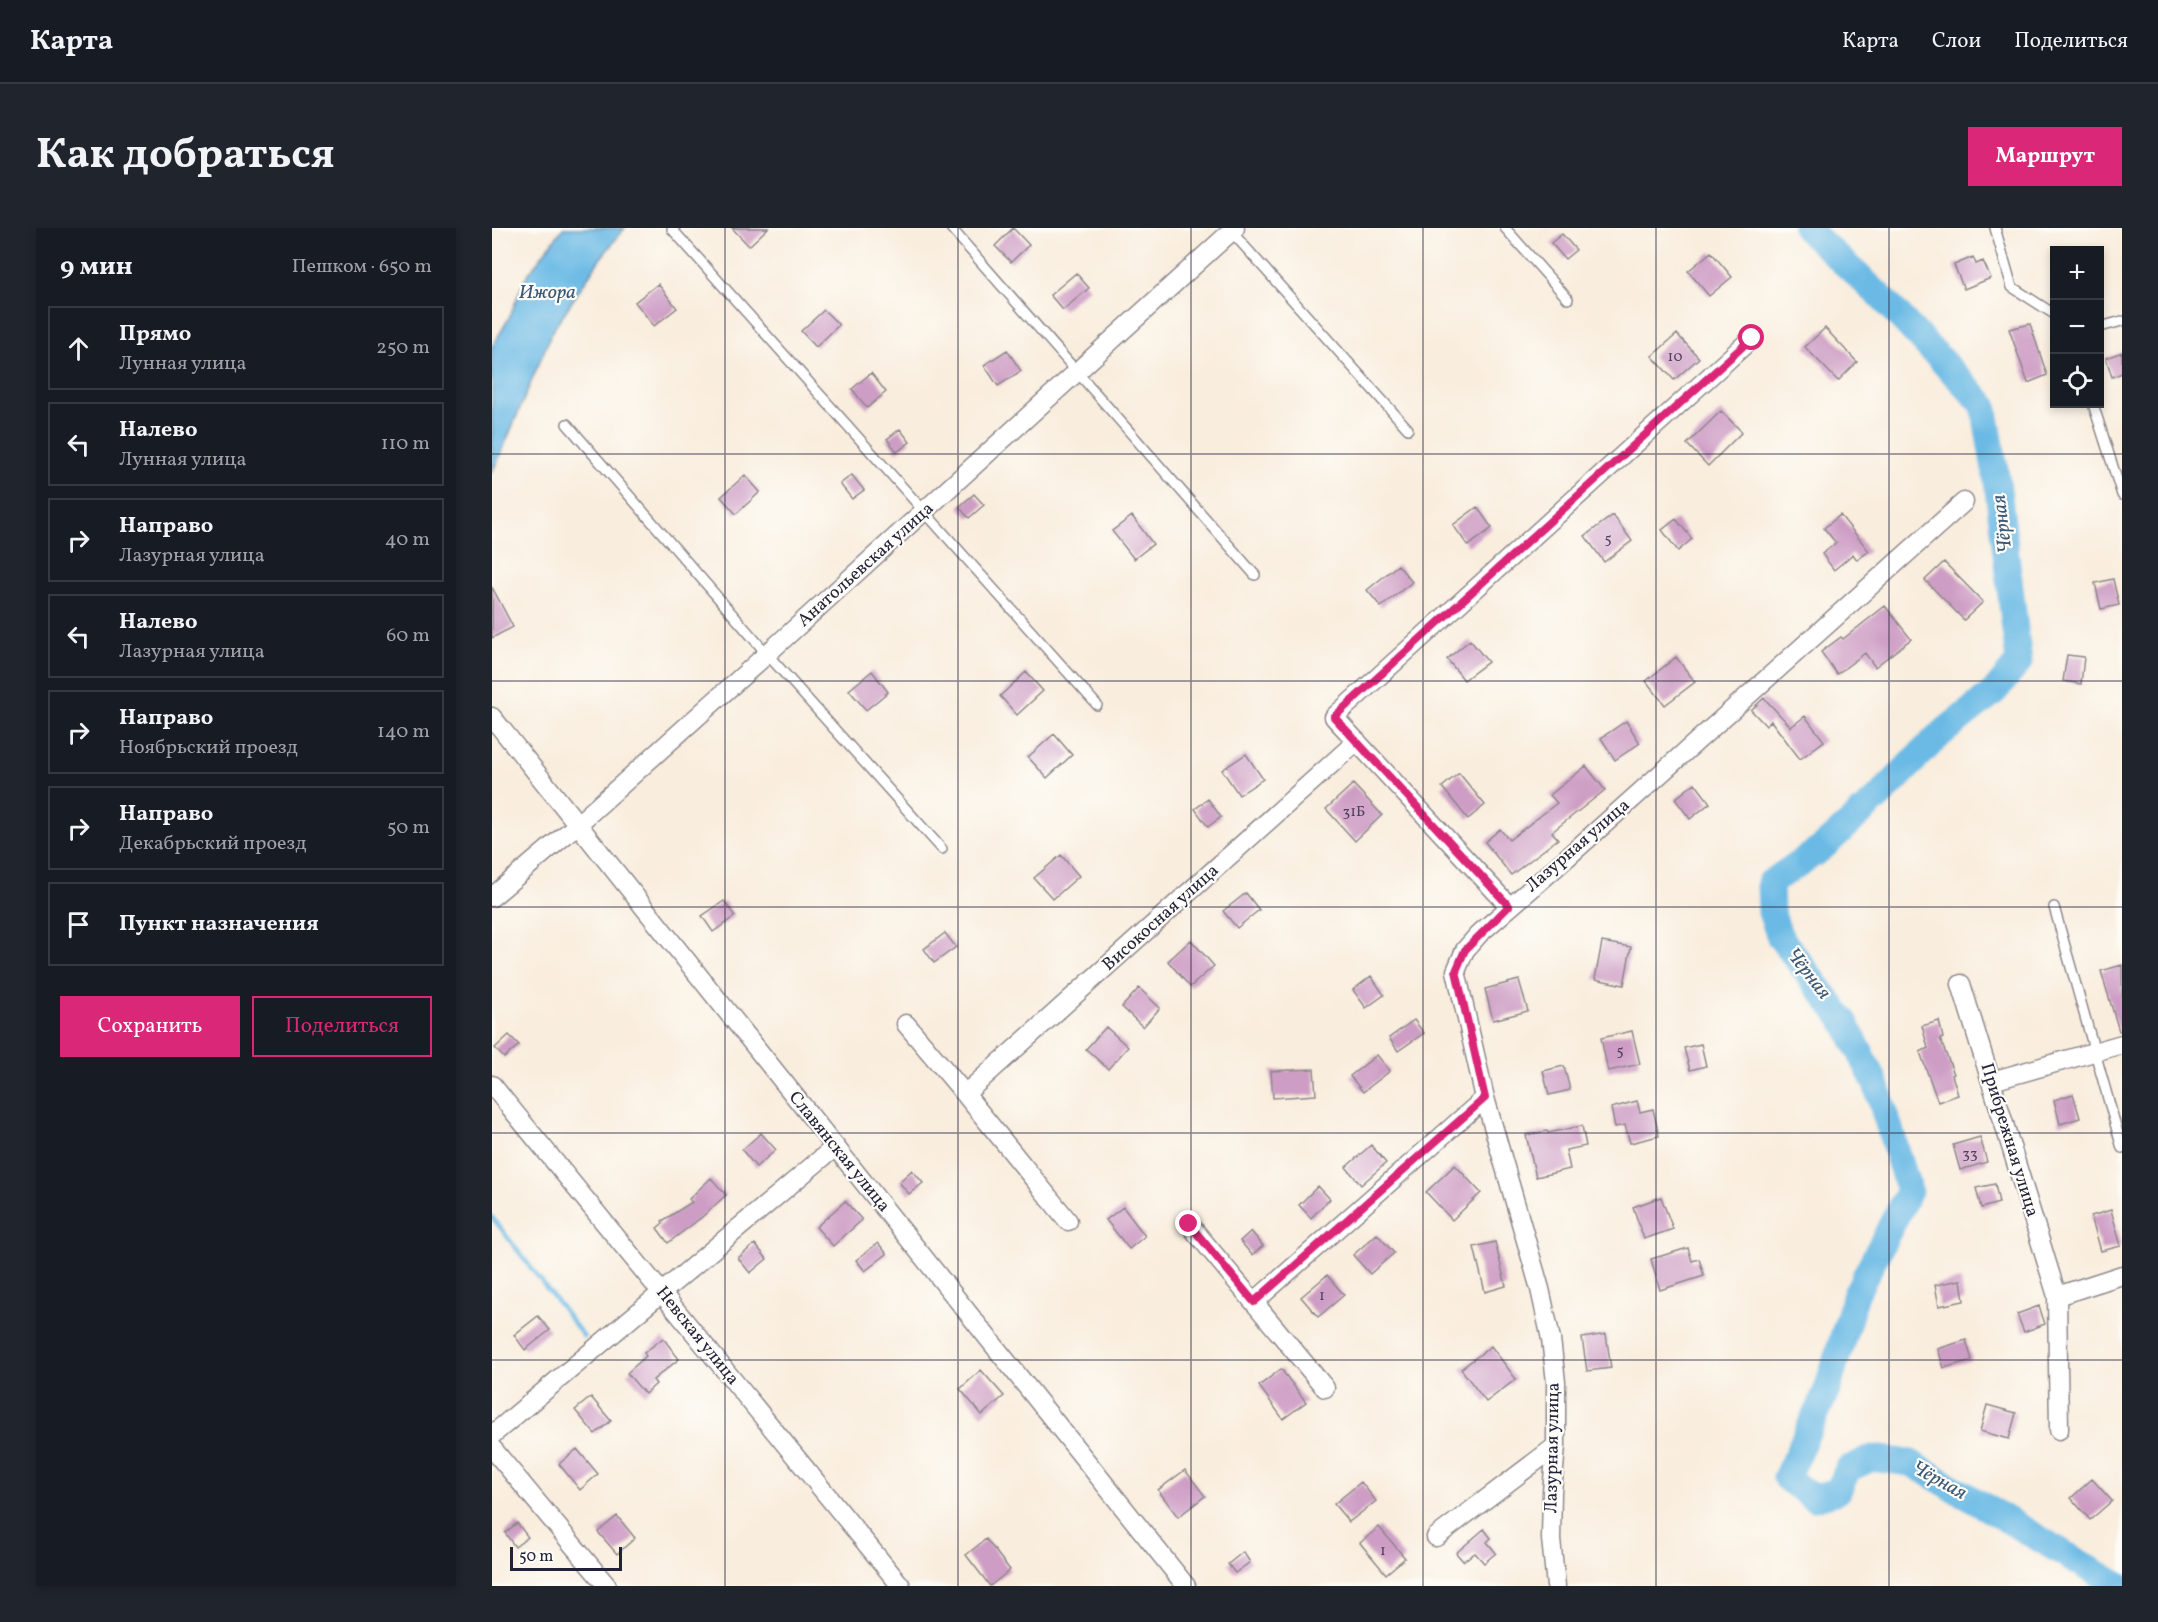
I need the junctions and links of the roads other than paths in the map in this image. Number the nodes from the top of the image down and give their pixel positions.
1 (951, 228) edge
2 (1505, 228) edge
3 (1995, 228) edge
4 (1232, 229) edge
5 (672, 230) dead end
6 (1568, 299) dead end
7 (2050, 311) edge
8 (2122, 321) edge
9 (2104, 326) edge
10 (1752, 338) dead end
11 (1077, 372) junction
12 (2094, 408) edge
13 (567, 424) dead end
14 (1408, 429) dead end
15 (2122, 495) edge
16 (1964, 502) dead end
17 (925, 512) junction
18 (1255, 575) dead end
19 (767, 654) junction
20 (1098, 705) dead end
21 (492, 717) edge
22 (1356, 741) junction
23 (578, 824) junction
24 (942, 849) dead end
25 (492, 897) edge
26 (1509, 906) junction
27 (2054, 907) dead end
28 (1961, 984) dead end
29 (906, 1024) dead end
30 (2122, 1044) edge
31 (2095, 1052) junction
32 (1992, 1081) junction
33 (492, 1085) edge
34 (965, 1094) junction
35 (1485, 1098) junction
36 (835, 1147) junction
37 (2122, 1148) edge
38 (1068, 1221) dead end
39 (1189, 1224) dead end
40 (2122, 1275) edge
41 (660, 1291) junction
42 (2057, 1296) junction
43 (1254, 1302) junction
44 (1325, 1388) dead end
45 (2059, 1430) dead end
46 (492, 1435) edge
47 (1556, 1446) junction
48 (492, 1448) edge
49 (1436, 1537) dead end
50 (607, 1586) edge
51 (902, 1586) edge
52 (1186, 1586) edge
53 (1556, 1586) edge

1 - 11 lane
2 - 6 lane
3 - 7 lane
4 - 11 street, Анатольевская улица
4 - 14 lane
5 - 17 lane
8 - 9 lane
10 - 22 street
11 - 17 street, Анатольевская улица
11 - 18 lane
12 - 15 lane
13 - 19 lane
16 - 26 street, Лазурная улица
17 - 19 street, Анатольевская улица
17 - 20 lane
19 - 23 street, Анатольевская улица
19 - 24 lane
21 - 23 street, Славянская улица
22 - 26 street
22 - 34 street, Високосная улица
23 - 25 street, Анатольевская улица
23 - 36 street, Славянская улица
26 - 35 street, Лазурная улица
27 - 31 lane
28 - 32 street, Прибрежная улица
29 - 34 street
30 - 31 street
31 - 32 street
31 - 37 lane
32 - 42 street, Прибрежная улица
33 - 41 street, Невская улица
34 - 38 street
35 - 43 street
35 - 47 street, Лазурная улица
36 - 41 street
36 - 52 street, Славянская улица
39 - 43 street
40 - 42 street
41 - 46 street
41 - 51 street, Невская улица
42 - 45 street, Прибрежная улица
43 - 44 street
47 - 49 street
47 - 53 street, Лазурная улица
48 - 50 street

